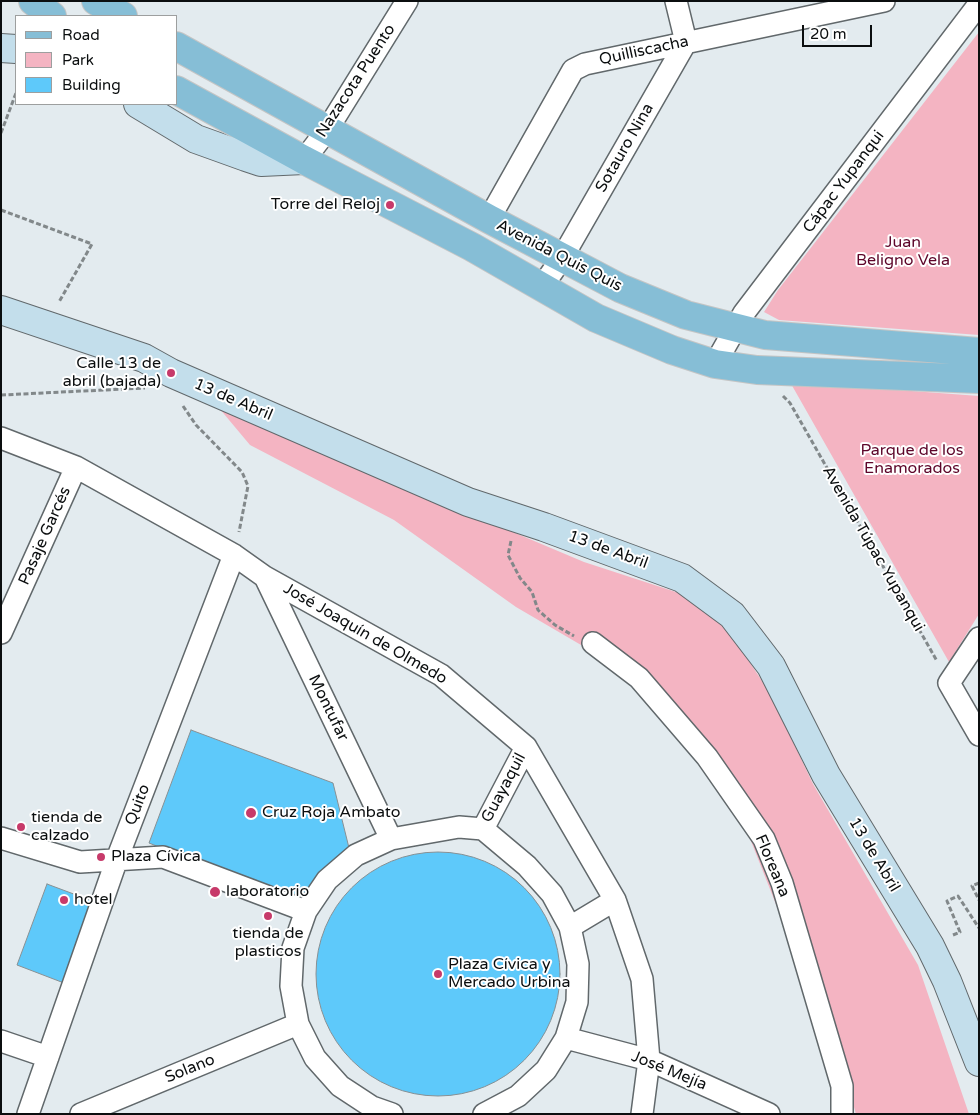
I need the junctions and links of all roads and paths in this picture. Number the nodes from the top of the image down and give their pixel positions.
1 (33, 1) edge
2 (407, 1) edge
3 (676, 1) edge
4 (884, 1) edge
5 (979, 4) edge
6 (51, 15) edge
7 (686, 42) junction
8 (178, 47) edge
9 (1, 48) edge
10 (15, 49) edge
11 (178, 91) edge
12 (15, 96) edge
13 (140, 105) edge
14 (327, 130) junction
15 (1, 132) edge
16 (304, 160) junction
17 (1, 210) edge
18 (488, 219) junction
19 (562, 258) junction
20 (541, 288) junction
21 (1, 310) edge
22 (43, 325) junction
23 (735, 329) junction
24 (979, 352) edge
25 (715, 364) junction
26 (757, 370) junction
27 (171, 373) junction
28 (979, 379) edge
29 (1, 395) edge
30 (1, 438) edge
31 (76, 467) junction
32 (515, 517) junction
33 (234, 555) junction
34 (265, 577) junction
35 (1, 633) edge
36 (979, 638) edge
37 (593, 644) joint
38 (949, 683) junction
39 (979, 735) edge
40 (526, 747) junction
41 (483, 829) junction
42 (1, 838) edge
43 (391, 839) junction
44 (117, 859) junction
45 (979, 883) edge
46 (615, 900) junction
47 (979, 900) edge
48 (306, 911) junction
49 (570, 927) junction
50 (979, 928) edge
51 (930, 946) junction
52 (298, 1024) junction
53 (566, 1038) junction
54 (1, 1041) edge
55 (48, 1057) junction
56 (650, 1060) junction
57 (979, 1062) edge
58 (371, 1110) edge
59 (28, 1114) edge
60 (81, 1114) edge
61 (392, 1114) edge
62 (484, 1114) edge
63 (642, 1114) edge
64 (769, 1114) edge
65 (842, 1114) edge

1 - 6 main road
2 - 14 street, Nazacota Puento
3 - 7 street
4 - 7 street, Quilliscacha
5 - 23 street, Cápac Yupanqui
7 - 18 street, Quilliscacha
7 - 19 street, Sotauro Nina
8 - 14 main road, Avenida Quis Quis
9 - 10 street
11 - 16 main road, Avenida Quis Quis
12 - 15 path
13 - 16 street
14 - 16 street, Nazacota Puento
14 - 18 main road, Avenida Quis Quis
16 - 20 main road, Avenida Quis Quis
17 - 22 path
18 - 19 main road, Avenida Quis Quis
19 - 20 street, Sotauro Nina
19 - 23 main road, Avenida Quis Quis
20 - 25 main road, Avenida Quis Quis
21 - 22 street, 13 de Abril
22 - 27 street, 13 de Abril
23 - 24 main road, Avenida Quis Quis
23 - 25 street, Cápac Yupanqui
25 - 26 main road, Avenida Quis Quis
26 - 28 main road, Avenida Quis Quis
26 - 38 path, Avenida Túpac Yupanqui
27 - 29 path
27 - 32 street, 13 de Abril
27 - 33 path
30 - 31 street, José Joaquín de Olmedo
31 - 33 street, José Joaquín de Olmedo
31 - 35 street, Pasaje Garcés
32 - 37 path
32 - 51 street, 13 de Abril
33 - 34 street, José Joaquín de Olmedo
33 - 44 street, Quito
34 - 40 street, José Joaquín de Olmedo
34 - 43 street, Montufar
36 - 38 street
37 - 65 street, Floreana
38 - 39 street
40 - 41 street, Guayaquil
40 - 46 street, José Joaquín de Olmedo
41 - 43 street
41 - 49 street
42 - 44 street
43 - 48 street
44 - 48 street
44 - 55 street, Quito
45 - 47 path
46 - 49 street
46 - 56 street, José Joaquín de Olmedo
48 - 52 street
49 - 53 street
50 - 51 path
51 - 57 street, 13 de Abril
52 - 58 street
52 - 60 street, Solano
53 - 56 street, José Mejía
53 - 62 street
54 - 55 street
55 - 59 street, Quito
56 - 63 street, José Joaquín de Olmedo
56 - 64 street, José Mejía
58 - 61 street

